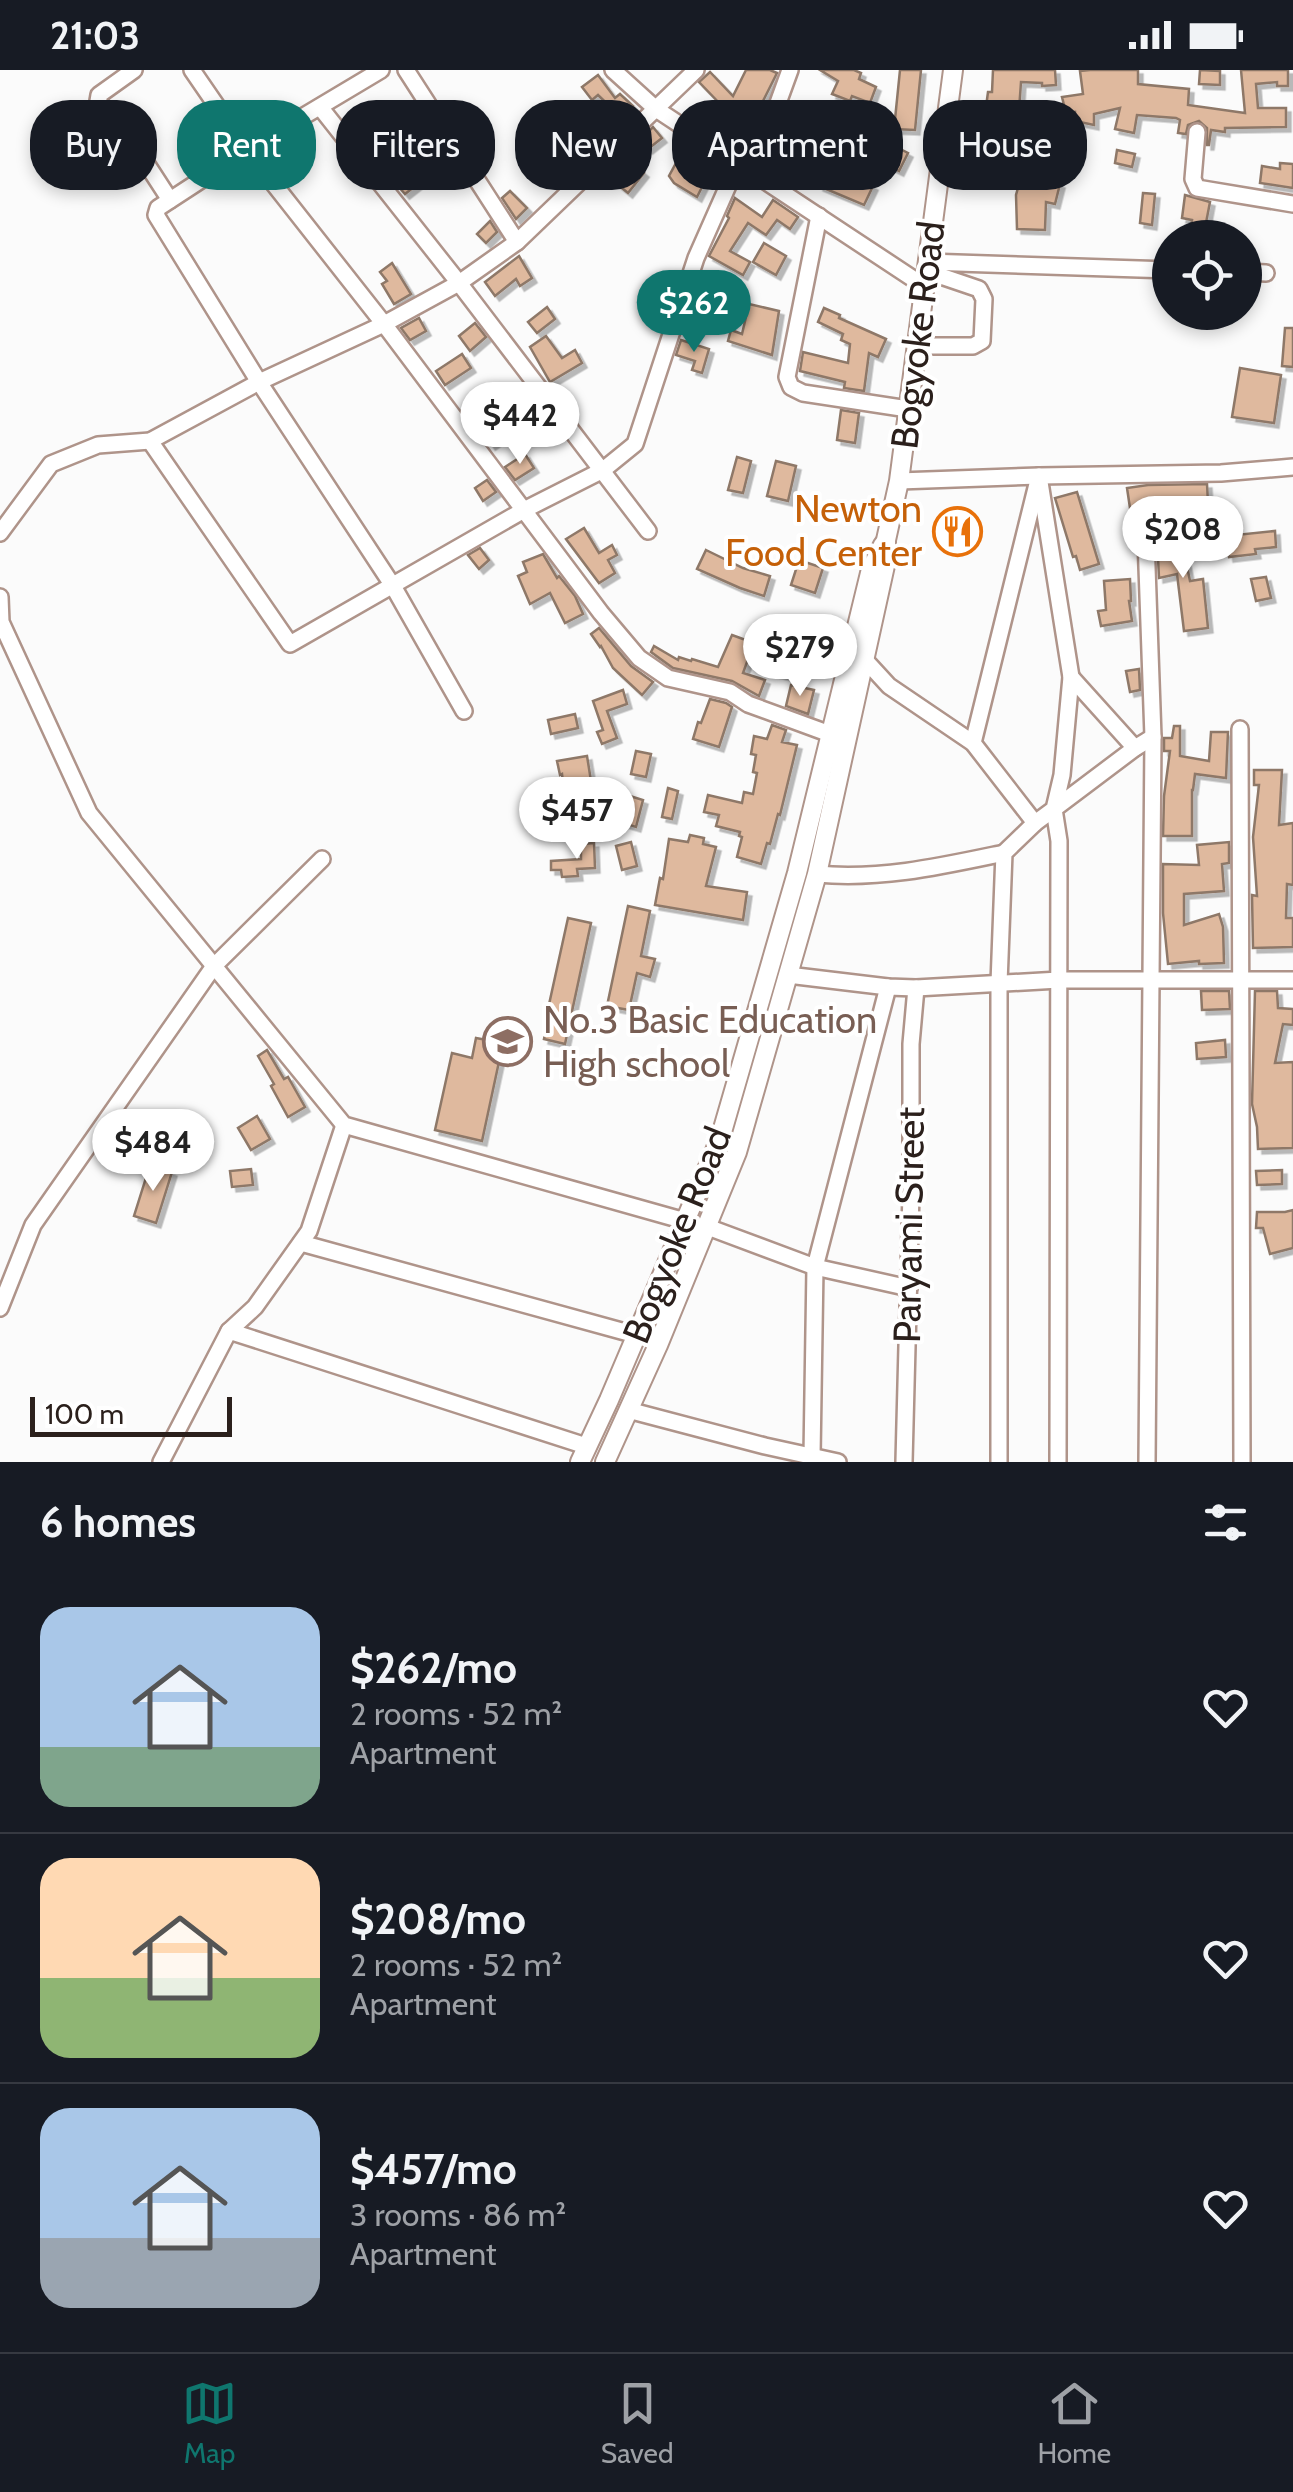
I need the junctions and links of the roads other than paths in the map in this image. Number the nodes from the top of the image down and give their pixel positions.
1 (134, 70) edge
2 (192, 70) edge
3 (381, 70) edge
4 (406, 70) edge
5 (613, 70) edge
6 (696, 70) edge
7 (790, 70) edge
8 (953, 70) edge
9 (213, 100) edge
10 (779, 100) edge
11 (320, 107) junction
12 (316, 109) edge
13 (656, 109) junction
14 (672, 120) edge
15 (1197, 132) dead end
16 (185, 190) edge
17 (278, 190) edge
18 (726, 190) edge
19 (779, 190) edge
20 (170, 200) junction
21 (1293, 204) edge
22 (819, 216) junction
23 (518, 242) junction
24 (1152, 270) edge
25 (1262, 272) edge
26 (1266, 272) dead end
27 (926, 273) junction
28 (459, 283) junction
29 (384, 324) junction
30 (916, 346) junction
31 (258, 382) junction
32 (908, 409) junction
33 (150, 442) junction
34 (1293, 466) edge
35 (603, 470) junction
36 (1039, 476) junction
37 (899, 481) junction
38 (524, 510) junction
39 (648, 531) dead end
40 (0, 533) edge
41 (1146, 538) dead end
42 (886, 540) junction
43 (393, 586) junction
44 (0, 597) edge
45 (866, 661) junction
46 (1072, 676) junction
47 (464, 711) dead end
48 (1240, 730) dead end
49 (830, 734) junction
50 (1153, 737) junction
51 (973, 743) junction
52 (1135, 748) junction
53 (1054, 809) junction
54 (1035, 823) junction
55 (1004, 852) junction
56 (322, 859) dead end
57 (817, 874) junction
58 (214, 966) junction
59 (788, 975) junction
60 (1058, 980) junction
61 (1151, 980) junction
62 (1293, 980) edge
63 (1242, 981) junction
64 (999, 982) junction
65 (888, 987) junction
66 (916, 988) junction
67 (344, 1126) junction
68 (686, 1221) junction
69 (705, 1226) junction
70 (301, 1243) junction
71 (816, 1268) junction
72 (909, 1288) junction
73 (0, 1308) edge
74 (230, 1332) junction
75 (636, 1336) junction
76 (628, 1410) junction
77 (583, 1454) edge
78 (812, 1456) junction
79 (162, 1462) edge
80 (606, 1462) edge
81 (838, 1462) edge
82 (904, 1462) edge
83 (999, 1462) edge
84 (1058, 1462) edge
85 (1147, 1462) edge
86 (1242, 1462) edge

1 - 20 street
2 - 9 street
3 - 11 street
4 - 23 street
5 - 13 street
6 - 13 street
7 - 10 street
8 - 27 main road, Bogyoke Road
11 - 12 street
11 - 28 street
13 - 14 street
13 - 23 street
15 - 21 street
16 - 20 street
17 - 29 street
18 - 35 street
19 - 22 street
20 - 31 street
22 - 27 street
22 - 32 street
23 - 28 street
24 - 27 street
25 - 26 street
27 - 30 main road, Bogyoke Road
27 - 30 street
28 - 29 street
28 - 35 street
29 - 31 street
29 - 38 street
30 - 32 main road, Bogyoke Road
31 - 33 street
31 - 43 street
32 - 37 main road, Bogyoke Road
33 - 40 street
33 - 43 street
34 - 36 street
35 - 38 street
35 - 39 street
36 - 37 street
36 - 46 street
36 - 51 street
37 - 42 main road, Bogyoke Road
38 - 43 street
38 - 49 street
41 - 50 street
42 - 45 main road, Bogyoke Road
42 - 49 main road, Bogyoke Road
43 - 47 street
44 - 58 street
45 - 51 street
45 - 57 main road, Bogyoke Road
46 - 52 street
46 - 53 street
48 - 63 street
49 - 68 main road, Bogyoke Road
50 - 52 street
50 - 61 street
51 - 54 street
52 - 53 street
53 - 54 street
53 - 60 street
54 - 55 street
55 - 57 street
55 - 64 street
56 - 58 street
57 - 59 main road, Bogyoke Road
58 - 67 street
58 - 73 street
59 - 65 street
59 - 69 main road, Bogyoke Road
60 - 61 street
60 - 64 street
60 - 84 street
61 - 63 street
61 - 85 street
62 - 63 street
63 - 86 street
64 - 66 street
64 - 83 street
65 - 66 street
65 - 71 street
66 - 72 street, Paryami Street
67 - 68 street
67 - 70 street
68 - 75 main road, Bogyoke Road
69 - 71 street
69 - 76 main road, Bogyoke Road
70 - 74 street
70 - 75 street
71 - 72 street
71 - 78 street
72 - 82 street, Paryami Street
74 - 77 street
74 - 79 street
75 - 77 main road, Bogyoke Road
76 - 78 street
76 - 80 main road, Bogyoke Road
78 - 81 street

